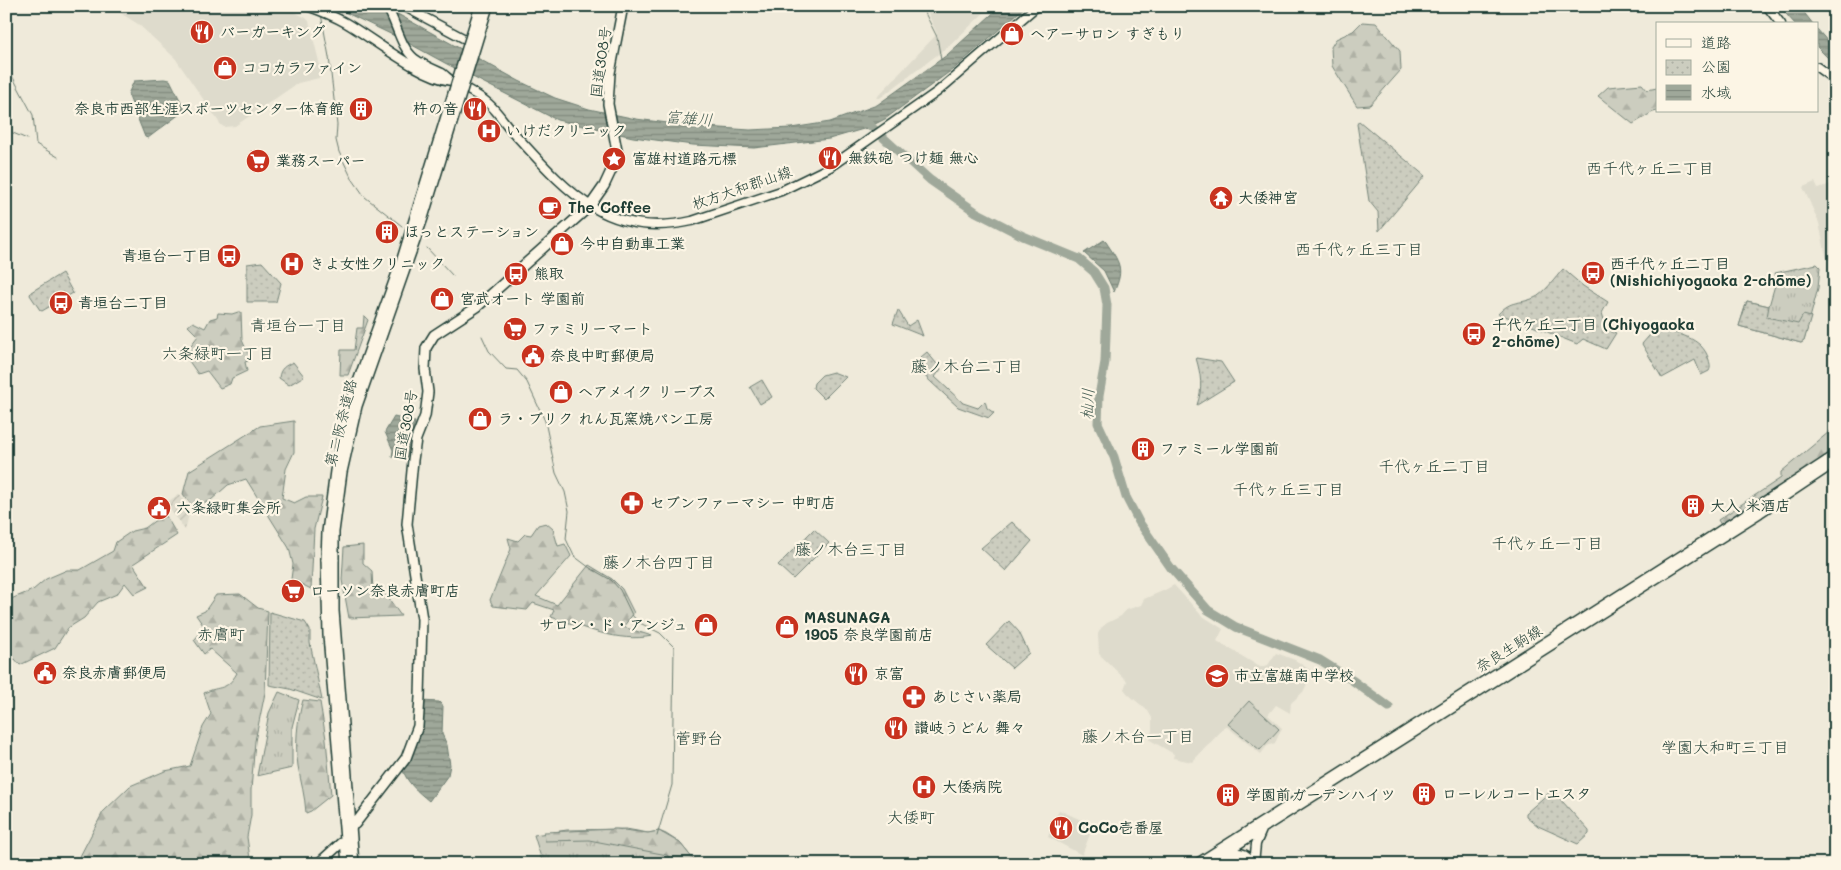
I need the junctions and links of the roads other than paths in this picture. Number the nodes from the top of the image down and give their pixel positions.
1 (307, 6) edge
2 (386, 6) edge
3 (404, 6) edge
4 (480, 6) edge
5 (488, 6) edge
6 (623, 6) edge
7 (1037, 6) edge
8 (1767, 6) edge
9 (1779, 22) edge
10 (465, 39) dead end
11 (1818, 68) edge
12 (1835, 80) edge
13 (452, 81) junction
14 (590, 206) junction
15 (1835, 455) edge
16 (1835, 463) edge
17 (330, 559) junction
18 (355, 824) dead end
19 (1265, 827) junction
20 (341, 843) dead end
21 (1209, 862) edge
22 (318, 864) edge
23 (347, 864) edge
24 (354, 864) edge
25 (1196, 864) edge
26 (1252, 864) edge

1 - 13 main road, 枚方大和郡山線
2 - 13 main road, 枚方大和郡山線
3 - 10 main road
4 - 17 highway, 第二阪奈道路, bridge
5 - 17 highway, 第二阪奈道路, bridge
6 - 14 highway, 国道308号
7 - 14 main road, 枚方大和郡山線
8 - 9 main road
11 - 12 main road
13 - 14 main road, 枚方大和郡山線
14 - 18 highway, 国道308号
15 - 25 main road, 奈良生駒線
16 - 19 main road, 奈良生駒線
17 - 23 highway, 第二阪奈道路
17 - 24 highway, 第二阪奈道路
19 - 21 main road, 奈良生駒線
19 - 26 main road
20 - 22 highway
21 - 26 main road

